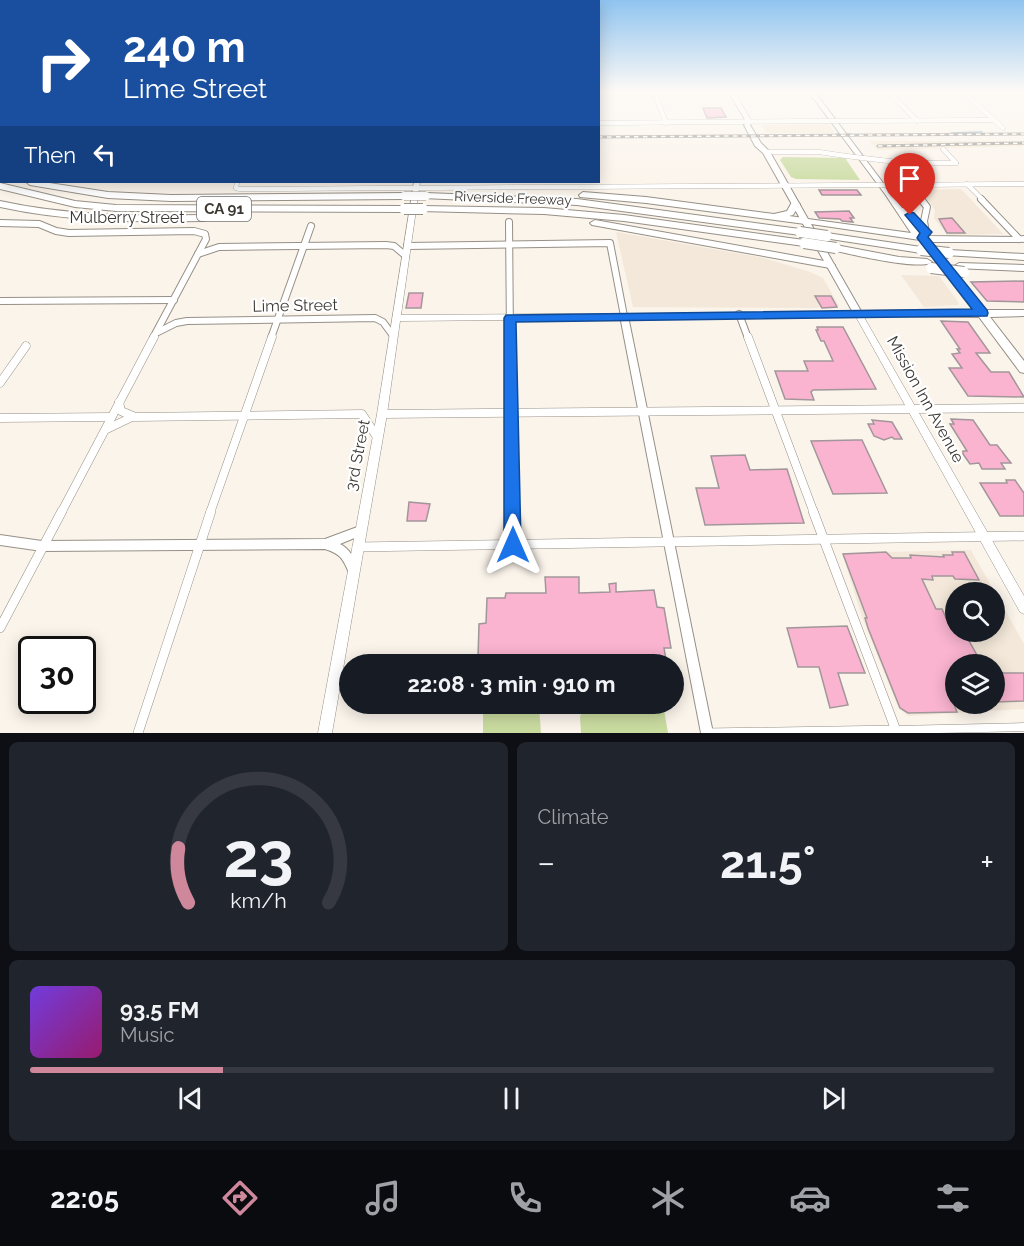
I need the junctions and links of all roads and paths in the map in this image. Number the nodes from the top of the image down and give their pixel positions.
1 (747, 125) edge
2 (837, 125) edge
3 (1001, 125) edge
4 (1004, 128) dead end
5 (764, 149) junction
6 (943, 149) dead end
7 (895, 162) junction
8 (1024, 182) edge
9 (36, 183) edge
10 (71, 183) edge
11 (966, 183) junction
12 (416, 184) edge
13 (236, 185) edge
14 (784, 185) junction
15 (911, 185) junction
16 (0, 186) edge
17 (888, 193) junction
18 (481, 197) junction
19 (171, 198) junction
20 (0, 204) edge
21 (795, 204) junction
22 (391, 209) junction
23 (544, 211) junction
24 (901, 214) junction
25 (771, 216) junction
26 (805, 221) junction
27 (509, 222) dead end
28 (0, 223) edge
29 (311, 226) dead end
30 (893, 234) junction
31 (924, 235) junction
32 (206, 239) junction
33 (1021, 239) edge
34 (508, 243) junction
35 (303, 246) junction
36 (407, 246) junction
37 (219, 247) junction
38 (198, 254) junction
39 (406, 256) junction
40 (1024, 257) edge
41 (830, 266) junction
42 (1024, 268) edge
43 (961, 269) junction
44 (1024, 276) edge
45 (0, 301) edge
46 (172, 303) junction
47 (982, 313) junction
48 (1024, 313) edge
49 (739, 314) junction
50 (858, 314) junction
51 (624, 316) junction
52 (397, 318) junction
53 (510, 318) junction
54 (279, 320) junction
55 (187, 321) junction
56 (156, 333) junction
57 (394, 338) junction
58 (26, 346) dead end
59 (1024, 369) edge
60 (0, 383) edge
61 (119, 402) junction
62 (913, 408) junction
63 (1024, 408) edge
64 (775, 410) junction
65 (644, 411) junction
66 (512, 413) junction
67 (382, 414) junction
68 (245, 415) junction
69 (111, 417) junction
70 (135, 417) junction
71 (0, 418) edge
72 (103, 432) junction
73 (377, 437) junction
74 (360, 531) junction
75 (1024, 536) edge
76 (984, 537) junction
77 (823, 539) junction
78 (0, 540) edge
79 (669, 542) junction
80 (199, 544) junction
81 (325, 544) junction
82 (513, 545) junction
83 (42, 546) junction
84 (357, 547) junction
85 (353, 569) junction
86 (1024, 608) edge
87 (0, 628) edge
88 (1024, 728) edge
89 (896, 732) edge
90 (138, 733) edge
91 (325, 733) edge
92 (706, 733) edge

1 - 5 main road, Mission Inn Avenue
2 - 17 main road
3 - 4 street
5 - 7 street, bridge
5 - 14 main road, Mission Inn Avenue
6 - 7 street
7 - 15 street
8 - 11 street
9 - 19 highway, Riverside Freeway / CA 91
10 - 19 highway
11 - 15 street
11 - 33 street
12 - 13 street
12 - 14 street
12 - 36 main road, 3rd Street
14 - 15 street, bridge
14 - 21 main road, Mission Inn Avenue
15 - 31 street
16 - 22 highway, Riverside Freeway / CA 91
17 - 24 main road
17 - 31 main road
18 - 19 highway, Riverside Freeway / CA 91, bridge
18 - 25 highway
18 - 40 highway, Riverside Freeway / CA 91, bridge
20 - 22 highway
21 - 25 highway
21 - 26 main road, Mission Inn Avenue
22 - 23 highway, Riverside Freeway / CA 91, bridge
23 - 41 highway
23 - 43 highway, Riverside Freeway / CA 91, bridge
24 - 30 main road
24 - 31 main road
25 - 26 highway
26 - 30 main road
26 - 41 main road, Mission Inn Avenue
27 - 34 street
28 - 32 street, Mulberry Street
29 - 35 street
30 - 31 main road
31 - 33 main road
31 - 47 main road
32 - 37 street
32 - 38 street, Mulberry Street
34 - 36 street
34 - 51 street
34 - 53 street
35 - 37 street
35 - 39 street
35 - 54 street
36 - 39 main road, 3rd Street
37 - 38 street
38 - 46 street, Mulberry Street
39 - 52 main road, 3rd Street
41 - 50 main road, Mission Inn Avenue
42 - 43 highway
43 - 44 highway
45 - 46 street
46 - 55 street
46 - 56 street, Mulberry Street
47 - 48 main road
47 - 50 main road
47 - 59 main road
49 - 50 main road
49 - 51 main road
49 - 64 street
50 - 62 main road, Mission Inn Avenue
51 - 53 main road
51 - 65 street
52 - 53 main road
52 - 57 main road, 3rd Street
53 - 66 street
54 - 55 street, Lime Street
54 - 57 street, Lime Street
54 - 68 street
55 - 56 street, Lime Street
56 - 61 street, Mulberry Street
57 - 67 main road, 3rd Street
58 - 60 street
61 - 69 street, Mulberry Street
61 - 70 street
62 - 63 street
62 - 64 street
62 - 76 main road, Mission Inn Avenue
64 - 65 street
64 - 77 street
65 - 66 street
65 - 79 street
66 - 67 street
66 - 82 street
67 - 73 main road, 3rd Street
68 - 70 street
68 - 73 street
68 - 80 street
69 - 71 street
69 - 72 street, Mulberry Street
70 - 72 street
72 - 83 street, Mulberry Street
73 - 74 main road, 3rd Street
74 - 81 street
74 - 84 main road, 3rd Street
75 - 76 street
76 - 77 street
76 - 86 main road, Mission Inn Avenue
77 - 79 street
77 - 89 street
78 - 83 street
79 - 82 street
79 - 92 street
80 - 81 street
80 - 83 street
80 - 90 street
81 - 85 street
82 - 84 street
83 - 87 street, Mulberry Street
84 - 85 main road, 3rd Street
85 - 91 main road, 3rd Street
88 - 89 street
89 - 92 street

